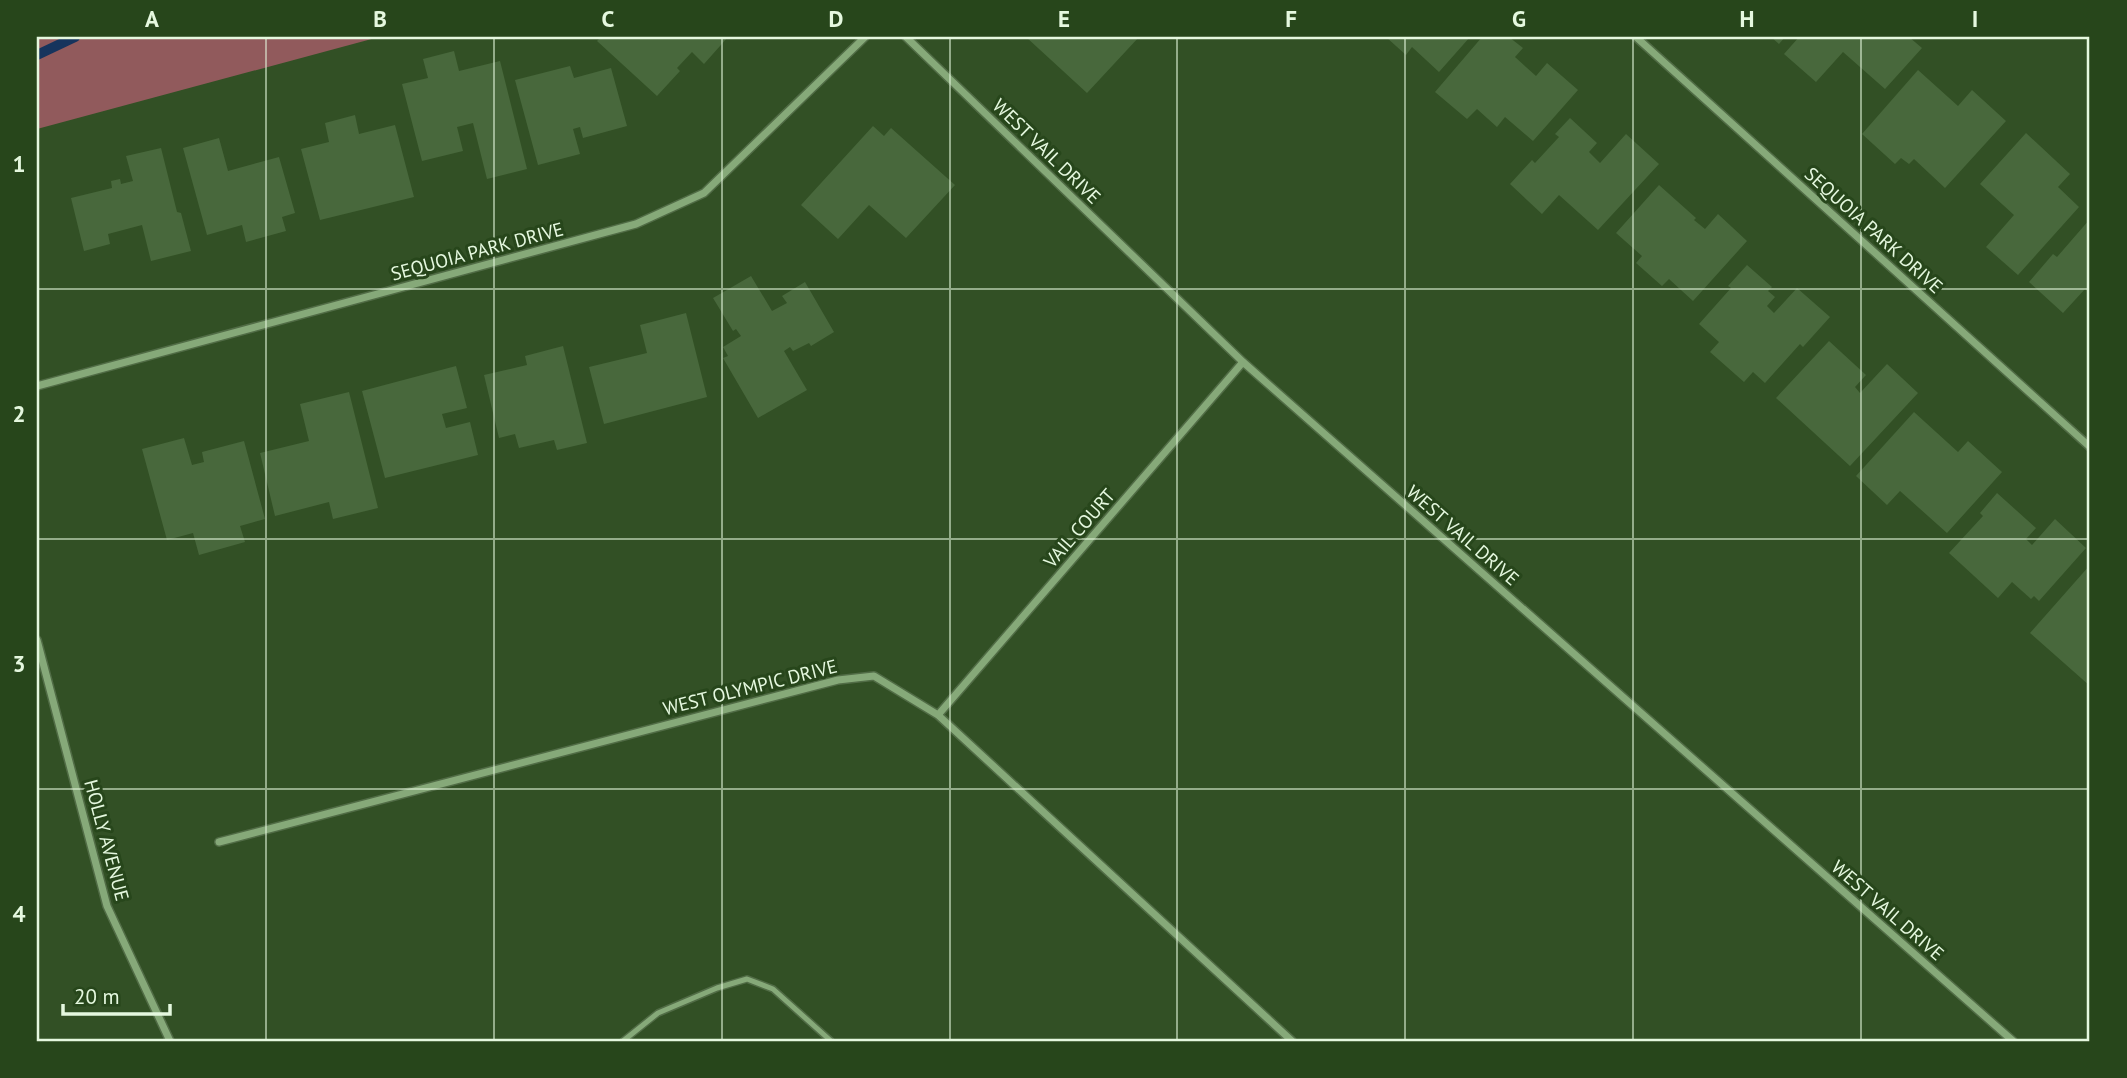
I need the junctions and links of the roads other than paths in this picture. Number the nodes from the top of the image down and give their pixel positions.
1 (864, 37) edge
2 (906, 37) edge
3 (1636, 37) edge
4 (1243, 362) junction
5 (37, 386) edge
6 (2090, 447) edge
7 (37, 640) edge
8 (939, 715) junction
9 (219, 842) dead end
10 (170, 1041) edge
11 (623, 1041) edge
12 (831, 1041) edge
13 (1292, 1041) edge
14 (2012, 1041) edge

1 - 5 street, SEQUOIA PARK DRIVE
2 - 4 street, WEST VAIL DRIVE
3 - 6 street, SEQUOIA PARK DRIVE
4 - 8 street, VAIL COURT
4 - 14 street, WEST VAIL DRIVE
7 - 10 street, HOLLY AVENUE
8 - 9 street, WEST OLYMPIC DRIVE
8 - 13 street, WEST OLYMPIC DRIVE
11 - 12 lane

